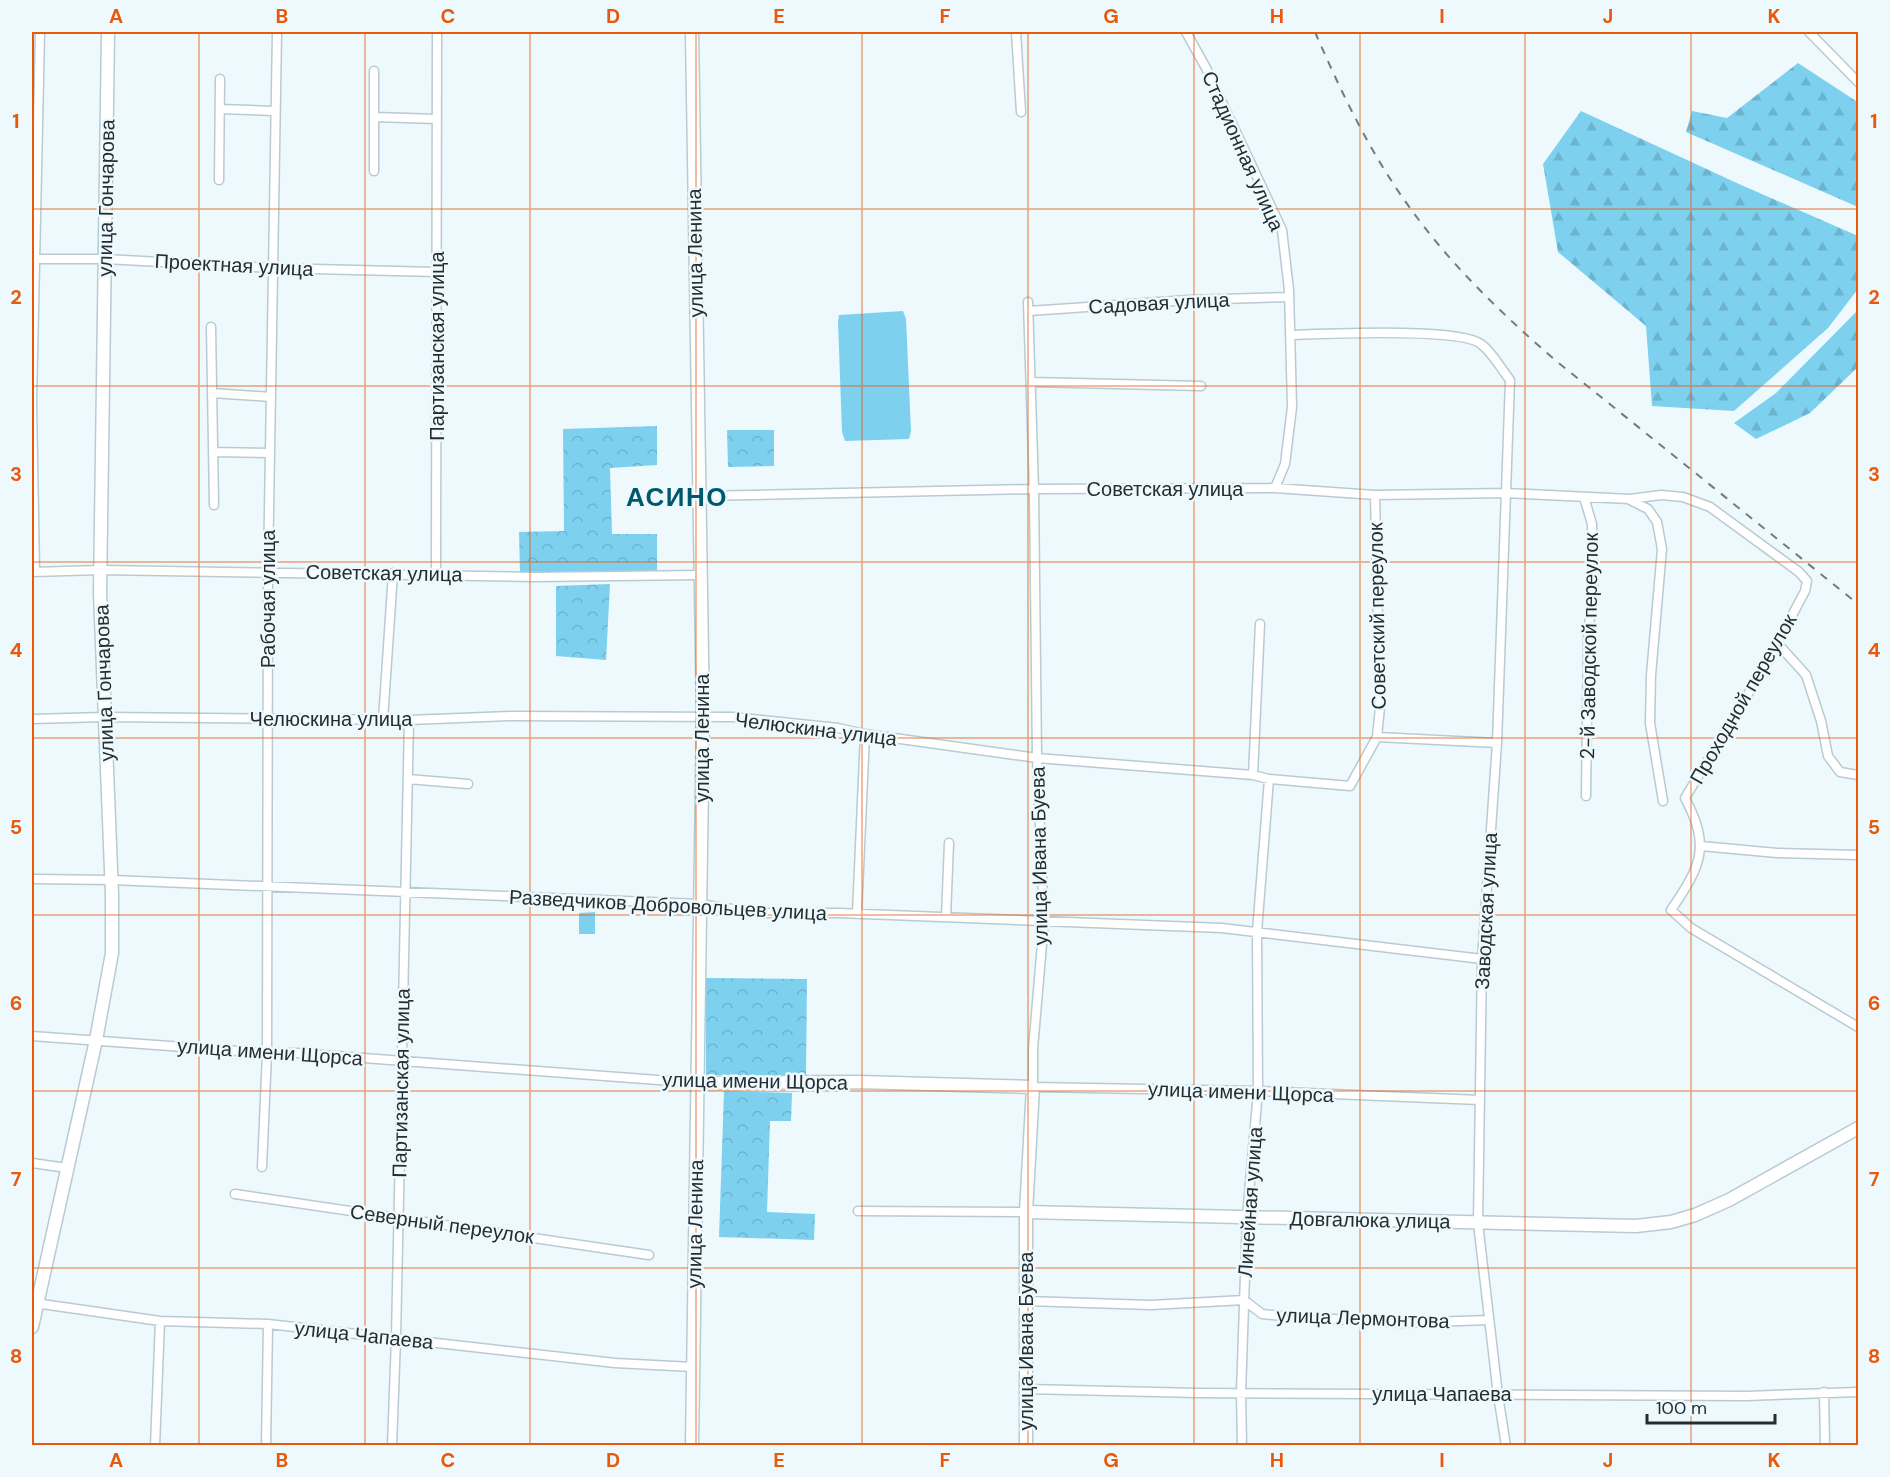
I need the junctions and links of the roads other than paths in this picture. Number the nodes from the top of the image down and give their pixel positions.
1 (40, 32) edge
2 (108, 32) edge
3 (277, 32) edge
4 (437, 32) edge
5 (692, 32) edge
6 (1016, 32) edge
7 (1185, 32) edge
8 (1809, 32) edge
9 (374, 71) dead end
10 (220, 80) dead end
11 (1858, 82) edge
12 (220, 109) junction
13 (274, 111) junction
14 (1021, 112) dead end
15 (375, 117) junction
16 (437, 119) junction
17 (374, 171) dead end
18 (219, 180) dead end
19 (33, 259) edge
20 (105, 259) junction
21 (273, 268) junction
22 (437, 272) junction
23 (1289, 297) junction
24 (1028, 307) joint
25 (211, 327) dead end
26 (1290, 335) junction
27 (1031, 382) junction
28 (1201, 386) dead end
29 (212, 393) junction
30 (271, 397) junction
31 (213, 452) junction
32 (270, 453) junction
33 (1275, 488) junction
34 (1034, 489) junction
35 (1506, 493) junction
36 (1376, 495) junction
37 (699, 496) junction
38 (1584, 497) junction
39 (1630, 499) junction
40 (214, 505) dead end
41 (101, 570) junction
42 (33, 572) edge
43 (268, 572) junction
44 (393, 573) junction
45 (436, 574) junction
46 (701, 575) junction
47 (1807, 581) joint
48 (1260, 624) dead end
49 (1778, 643) junction
50 (105, 717) junction
51 (703, 717) junction
52 (32, 719) edge
53 (267, 719) junction
54 (383, 720) junction
55 (409, 720) junction
56 (865, 734) junction
57 (1377, 737) junction
58 (1497, 743) junction
59 (1037, 758) junction
60 (1253, 775) junction
61 (1858, 775) edge
62 (408, 779) junction
63 (1269, 779) junction
64 (468, 784) dead end
65 (1586, 796) dead end
66 (1663, 801) dead end
67 (949, 843) dead end
68 (1701, 846) junction
69 (1858, 855) edge
70 (32, 879) edge
71 (112, 880) junction
72 (267, 887) junction
73 (406, 893) junction
74 (699, 904) junction
75 (857, 914) junction
76 (946, 917) junction
77 (1044, 921) junction
78 (1257, 932) junction
79 (1482, 959) junction
80 (1858, 1027) edge
81 (32, 1036) edge
82 (96, 1041) junction
83 (267, 1053) junction
84 (400, 1060) junction
85 (698, 1083) junction
86 (1033, 1087) junction
87 (1258, 1091) junction
88 (1480, 1100) junction
89 (1858, 1128) edge
90 (32, 1163) edge
91 (262, 1167) dead end
92 (67, 1168) junction
93 (235, 1194) dead end
94 (858, 1211) dead end
95 (1026, 1212) junction
96 (398, 1217) junction
97 (1247, 1217) junction
98 (1478, 1223) junction
99 (649, 1256) dead end
100 (1244, 1300) junction
101 (1026, 1301) junction
102 (35, 1303) junction
103 (1489, 1320) junction
104 (160, 1321) junction
105 (268, 1324) junction
106 (32, 1327) edge
107 (396, 1338) junction
108 (693, 1367) junction
109 (1026, 1389) junction
110 (1824, 1392) junction
111 (1858, 1392) edge
112 (1241, 1393) junction
113 (1497, 1395) junction
114 (155, 1446) edge
115 (266, 1446) edge
116 (393, 1446) edge
117 (692, 1446) edge
118 (1026, 1446) edge
119 (1242, 1446) edge
120 (1506, 1446) edge
121 (1825, 1446) edge

1 - 19 street
2 - 20 street, улица Гончарова
3 - 13 street, Рабочая улица
4 - 16 street, Партизанская улица
5 - 37 street, улица Ленина
6 - 14 street
7 - 23 street, Стадионная улица
8 - 11 street
9 - 15 street
10 - 12 street
12 - 13 street
12 - 18 street
13 - 21 street, Рабочая улица
15 - 16 street
15 - 17 street
16 - 22 street, Партизанская улица
19 - 20 street, Проектная улица
19 - 42 street
20 - 21 street, Проектная улица
20 - 41 street, улица Гончарова
21 - 22 street, Проектная улица
21 - 30 street, Рабочая улица
22 - 45 street, Партизанская улица
23 - 24 street, Садовая улица
23 - 26 street, Стадионная улица
24 - 27 street, улица Ивана Буева
25 - 29 street
26 - 33 street, Стадионная улица
26 - 35 street, Заводская улица
27 - 28 street
27 - 34 street, улица Ивана Буева
29 - 30 street
29 - 31 street
30 - 32 street, Рабочая улица
31 - 32 street
31 - 40 street
32 - 43 street, Рабочая улица
33 - 34 street, Советская улица
33 - 36 street, Советская улица
34 - 37 street, Советская улица
34 - 59 street, улица Ивана Буева
35 - 36 street, Советская улица
35 - 38 street, Советская улица
35 - 58 street, Заводская улица
36 - 57 street, Советский переулок
37 - 46 street, улица Ленина
38 - 39 street, Советская улица
38 - 65 street, 2-й Заводской переулок
39 - 47 street, Советская улица
39 - 66 street
41 - 42 street, Советская улица
41 - 43 street, Советская улица
41 - 50 street, улица Гончарова
43 - 44 street, Советская улица
43 - 53 street, Рабочая улица
44 - 45 street, Советская улица
44 - 54 street
45 - 46 street, Советская улица
46 - 51 street, улица Ленина
47 - 49 street, Проходной переулок
48 - 60 street
49 - 61 street
49 - 68 street, Проходной переулок
50 - 52 street, Челюскина улица
50 - 53 street, Челюскина улица
50 - 71 street, улица Гончарова
51 - 55 street, Челюскина улица
51 - 56 street, Челюскина улица
51 - 74 street, улица Ленина
53 - 54 street, Челюскина улица
53 - 72 street, Рабочая улица
54 - 55 street, Челюскина улица
55 - 62 street, Партизанская улица
56 - 59 street, Челюскина улица
56 - 75 street
57 - 58 street
57 - 63 street, Челюскина улица
58 - 79 street, Заводская улица
59 - 60 street, Челюскина улица
59 - 77 street, улица Ивана Буева
60 - 63 street, Челюскина улица
62 - 64 street
62 - 73 street, Партизанская улица
63 - 78 street, Линейная улица
67 - 76 street
68 - 69 street
68 - 80 street
70 - 71 street, Разведчиков Добровольцев улица
71 - 72 street, Разведчиков Добровольцев улица
71 - 82 street, улица Гончарова
72 - 73 street, Разведчиков Добровольцев улица
72 - 83 street, Рабочая улица
73 - 74 street, Разведчиков Добровольцев улица
73 - 84 street, Партизанская улица
74 - 75 street, Разведчиков Добровольцев улица
74 - 85 street, улица Ленина
75 - 76 street, Разведчиков Добровольцев улица
76 - 77 street, Разведчиков Добровольцев улица
77 - 78 street, Разведчиков Добровольцев улица
77 - 86 street, улица Ивана Буева
78 - 79 street, Разведчиков Добровольцев улица
78 - 87 street, Линейная улица
79 - 88 street, Заводская улица
81 - 82 street, улица имени Щорса
82 - 83 street, улица имени Щорса
82 - 92 street, улица Гончарова
83 - 84 street, улица имени Щорса
83 - 91 street, Рабочая улица
84 - 85 street, улица имени Щорса
84 - 96 street, Партизанская улица
85 - 86 street, улица имени Щорса
85 - 108 street, улица Ленина
86 - 87 street, улица имени Щорса
86 - 95 street, улица Ивана Буева
87 - 88 street, улица имени Щорса
87 - 97 street, Линейная улица
88 - 98 street, Заводская улица
89 - 98 street, Довгалюка улица
90 - 92 street
92 - 102 street, улица Гончарова
93 - 96 street, Северный переулок
94 - 95 street, Довгалюка улица
95 - 97 street, Довгалюка улица
95 - 101 street, улица Ивана Буева
96 - 99 street, Северный переулок
96 - 107 street, Партизанская улица
97 - 98 street, Довгалюка улица
97 - 100 street, Линейная улица
98 - 103 street, Заводская улица
100 - 101 street
100 - 103 street, улица Лермонтова
100 - 112 street, Линейная улица
101 - 109 street, улица Ивана Буева
102 - 104 street, улица Чапаева
102 - 106 street, улица Гончарова
103 - 113 street, Заводская улица
104 - 105 street, улица Чапаева
104 - 114 street
105 - 107 street, улица Чапаева
105 - 115 street
107 - 108 street, улица Чапаева
107 - 116 street, Партизанская улица
108 - 117 street, улица Ленина
109 - 112 street, улица Чапаева
109 - 118 street, улица Ивана Буева
110 - 111 street, улица Чапаева
110 - 113 street, улица Чапаева
110 - 121 street
112 - 113 street, улица Чапаева
112 - 119 street, Линейная улица
113 - 120 street, Заводская улица

